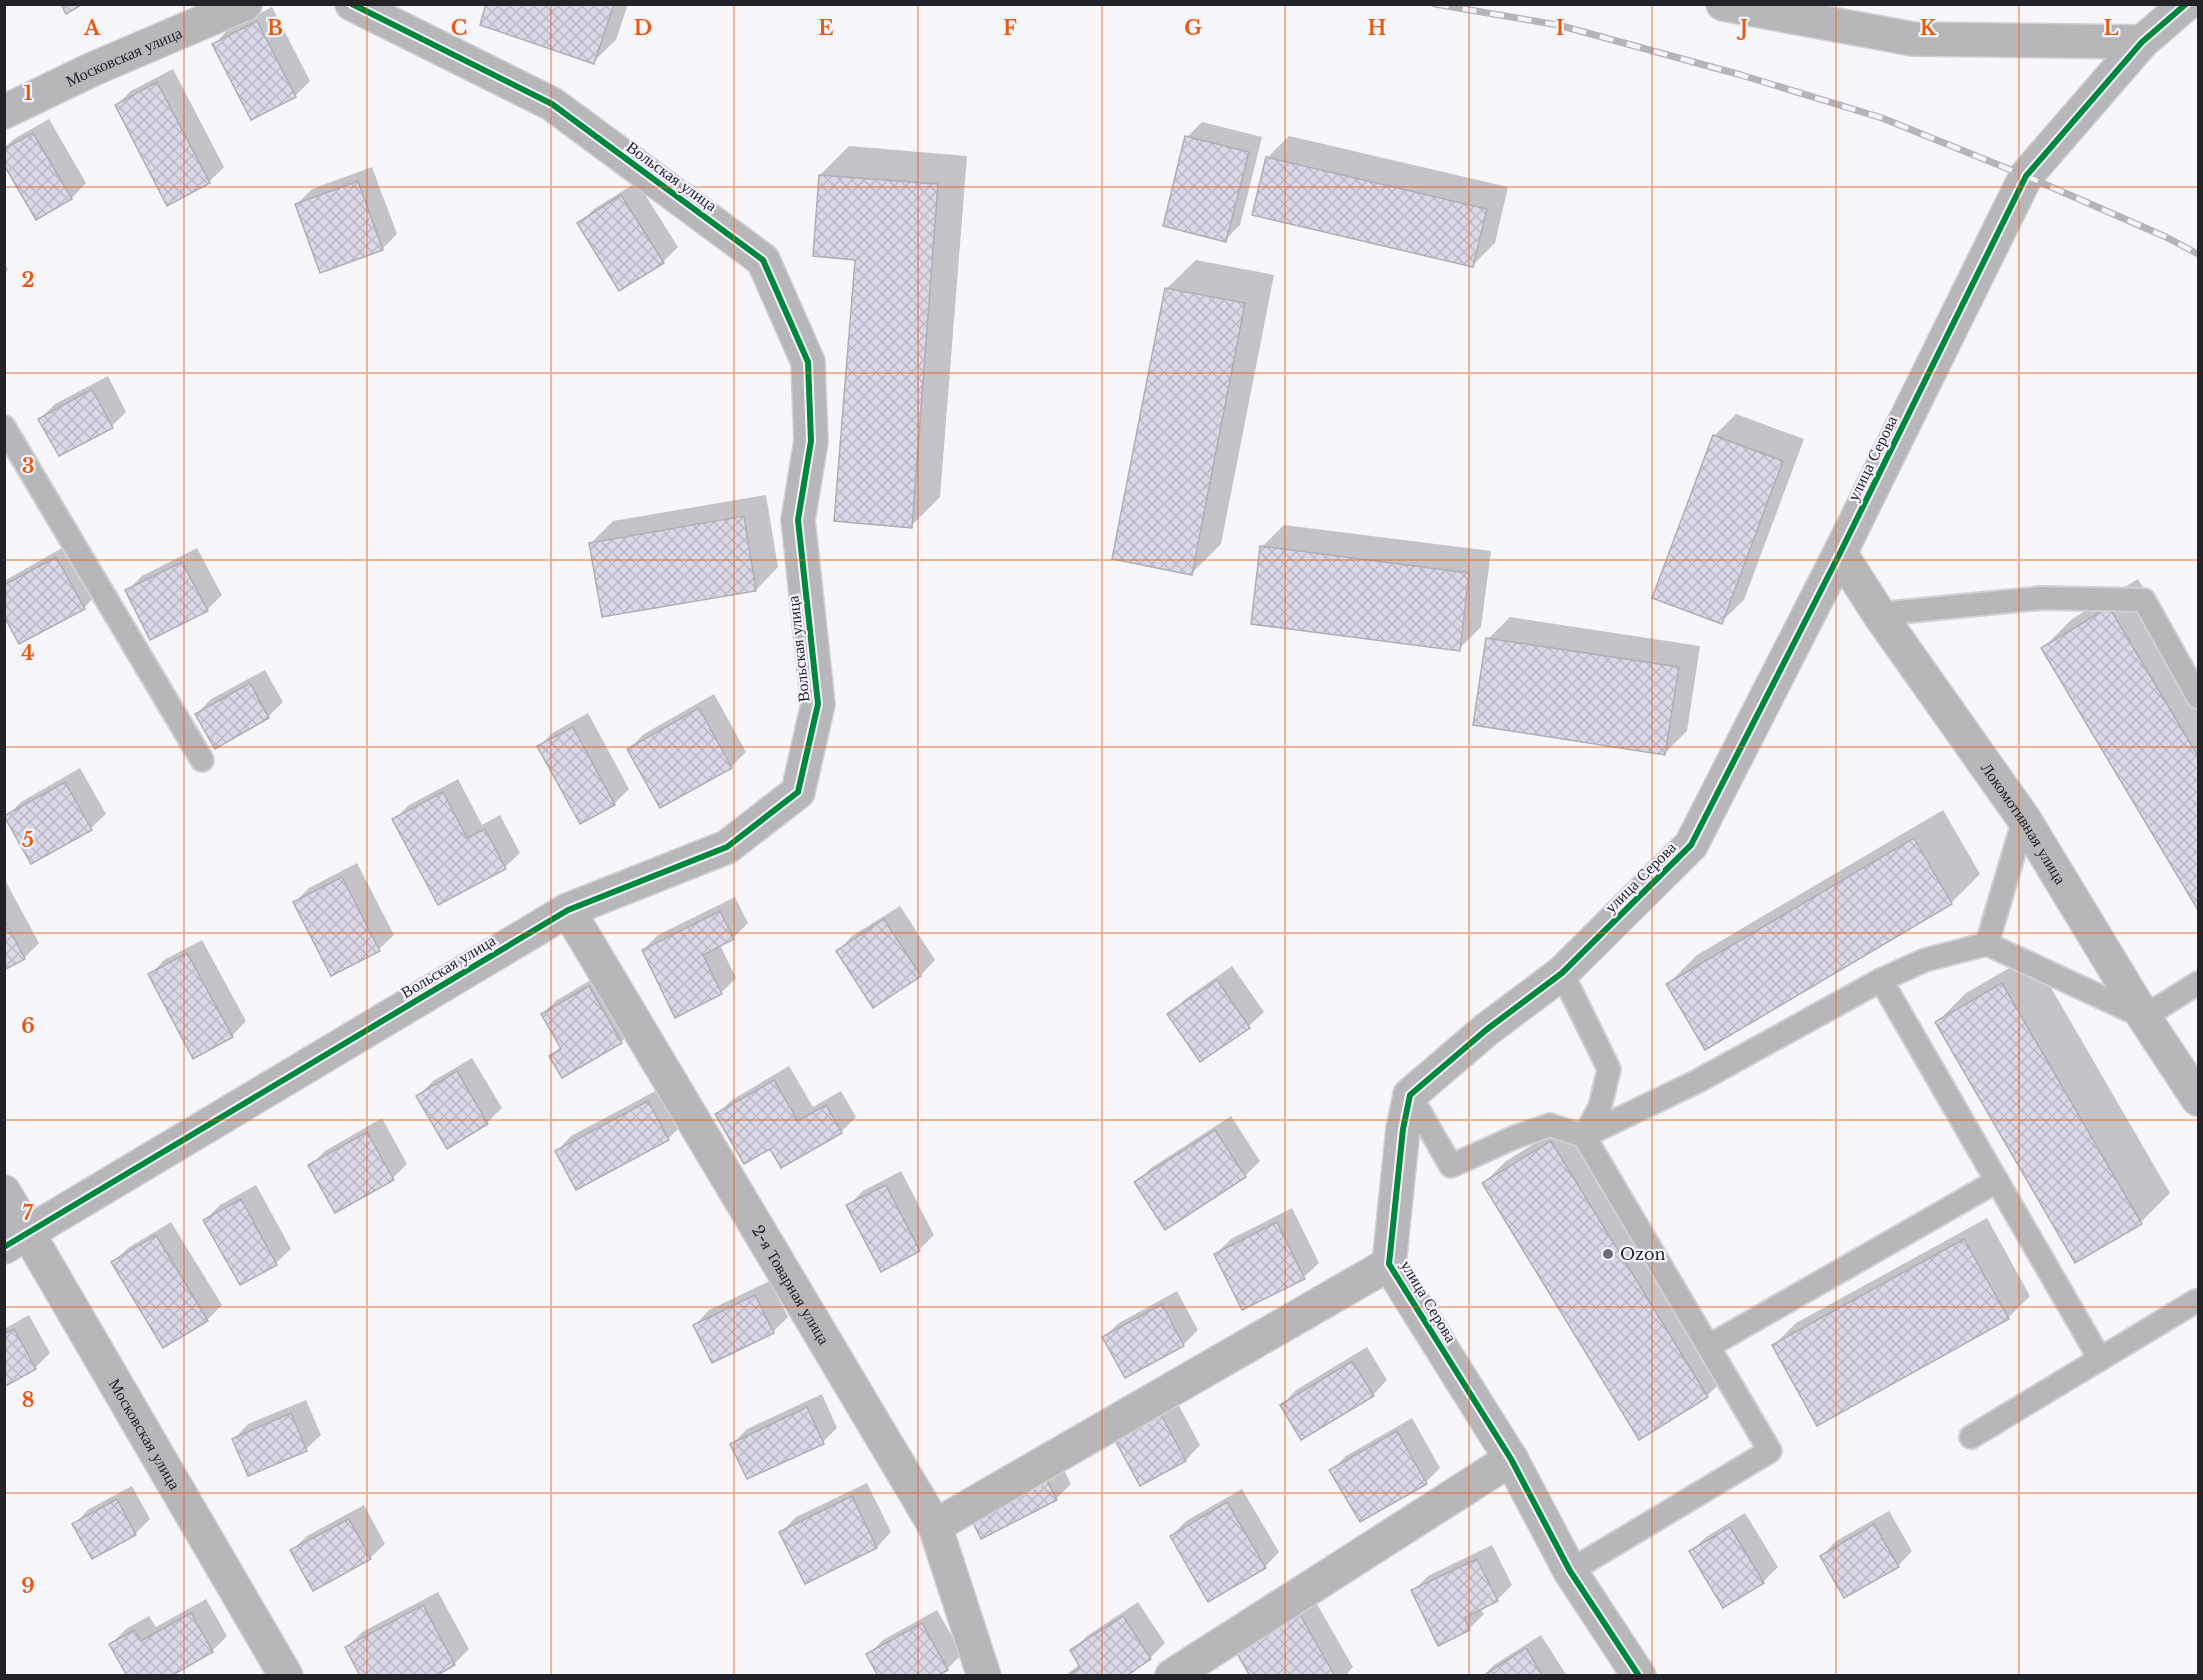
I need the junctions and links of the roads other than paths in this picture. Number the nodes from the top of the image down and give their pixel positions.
1 (245, 4) edge
2 (352, 4) edge
3 (1724, 4) edge
4 (2186, 4) edge
5 (2142, 42) junction
6 (4, 112) edge
7 (4, 427) edge
8 (1840, 553) junction
9 (1879, 614) junction
10 (2199, 697) edge
11 (202, 760) dead end
12 (2024, 819) junction
13 (568, 910) junction
14 (1987, 944) junction
15 (1562, 972) junction
16 (1881, 980) junction
17 (2199, 983) edge
18 (2144, 1017) junction
19 (1410, 1095) junction
20 (2199, 1099) edge
21 (1584, 1136) junction
22 (1997, 1181) junction
23 (4, 1192) edge
24 (16, 1240) edge
25 (1389, 1264) junction
26 (2198, 1300) edge
27 (1709, 1346) junction
28 (2100, 1359) junction
29 (1971, 1437) dead end
30 (1510, 1459) junction
31 (935, 1526) junction
32 (1570, 1571) junction
33 (286, 1676) edge
34 (984, 1676) edge
35 (1172, 1676) edge
36 (1639, 1676) edge

1 - 6 street, Московская улица
2 - 13 street, Вольская улица
3 - 5 street
4 - 5 street, улица Серова
5 - 8 street, улица Серова
7 - 11 lane
8 - 9 street, Локомотивная улица
8 - 15 street, улица Серова
9 - 10 lane
9 - 12 street, Локомотивная улица
12 - 14 lane
12 - 18 street, Локомотивная улица
13 - 24 street, Вольская улица
13 - 31 street, 2-я Товарная улица
14 - 16 lane
14 - 18 lane
15 - 19 street, улица Серова
15 - 21 lane
16 - 21 lane
16 - 22 lane
17 - 18 lane
18 - 20 street, Локомотивная улица
19 - 21 lane
19 - 25 street, улица Серова
21 - 27 lane
22 - 27 lane
22 - 28 lane
23 - 24 street, Московская улица
24 - 33 street, Московская улица
25 - 30 street, улица Серова
25 - 31 street
26 - 28 lane
27 - 32 lane
28 - 29 lane
30 - 32 street, улица Серова
30 - 35 street
31 - 34 street, 2-я Товарная улица
32 - 36 street, улица Серова

